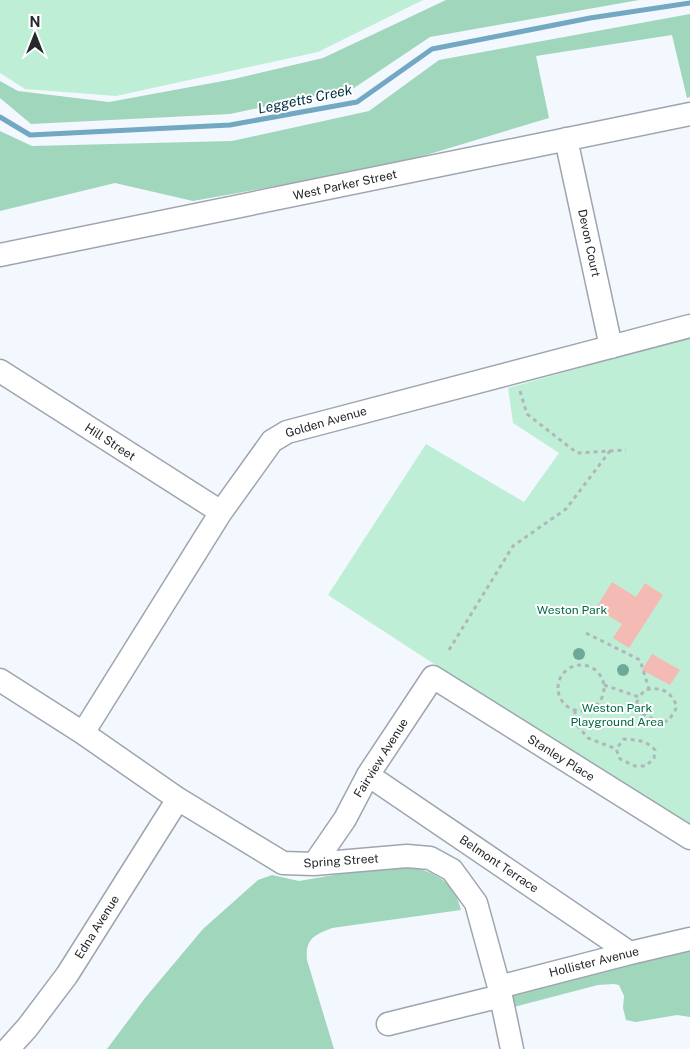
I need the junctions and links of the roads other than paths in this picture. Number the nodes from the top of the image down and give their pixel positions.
1 (690, 114) edge
2 (566, 139) junction
3 (0, 256) edge
4 (690, 326) edge
5 (611, 347) junction
6 (0, 371) edge
7 (221, 512) junction
8 (433, 677) joint
9 (0, 680) edge
10 (83, 734) junction
11 (368, 775) junction
12 (178, 799) junction
13 (690, 838) edge
14 (314, 864) junction
15 (690, 939) edge
16 (630, 953) junction
17 (500, 992) junction
18 (388, 1024) dead end
19 (8, 1049) edge
20 (512, 1049) edge

1 - 2 street, West Parker Street
2 - 3 street, West Parker Street
2 - 5 street, Devon Court
4 - 5 street, Golden Avenue
5 - 7 street, Golden Avenue
6 - 7 street, Hill Street
7 - 10 street, Golden Avenue
8 - 11 street, Fairview Avenue
8 - 13 street, Stanley Place
9 - 10 street, Spring Street
10 - 12 street, Spring Street
11 - 14 street, Fairview Avenue
11 - 16 street, Belmont Terrace
12 - 14 street, Spring Street
12 - 19 street, Edna Avenue
14 - 17 street, Spring Street
15 - 16 street, Hollister Avenue
16 - 17 street, Hollister Avenue
17 - 18 street, Hollister Avenue
17 - 20 street, Spring Street

